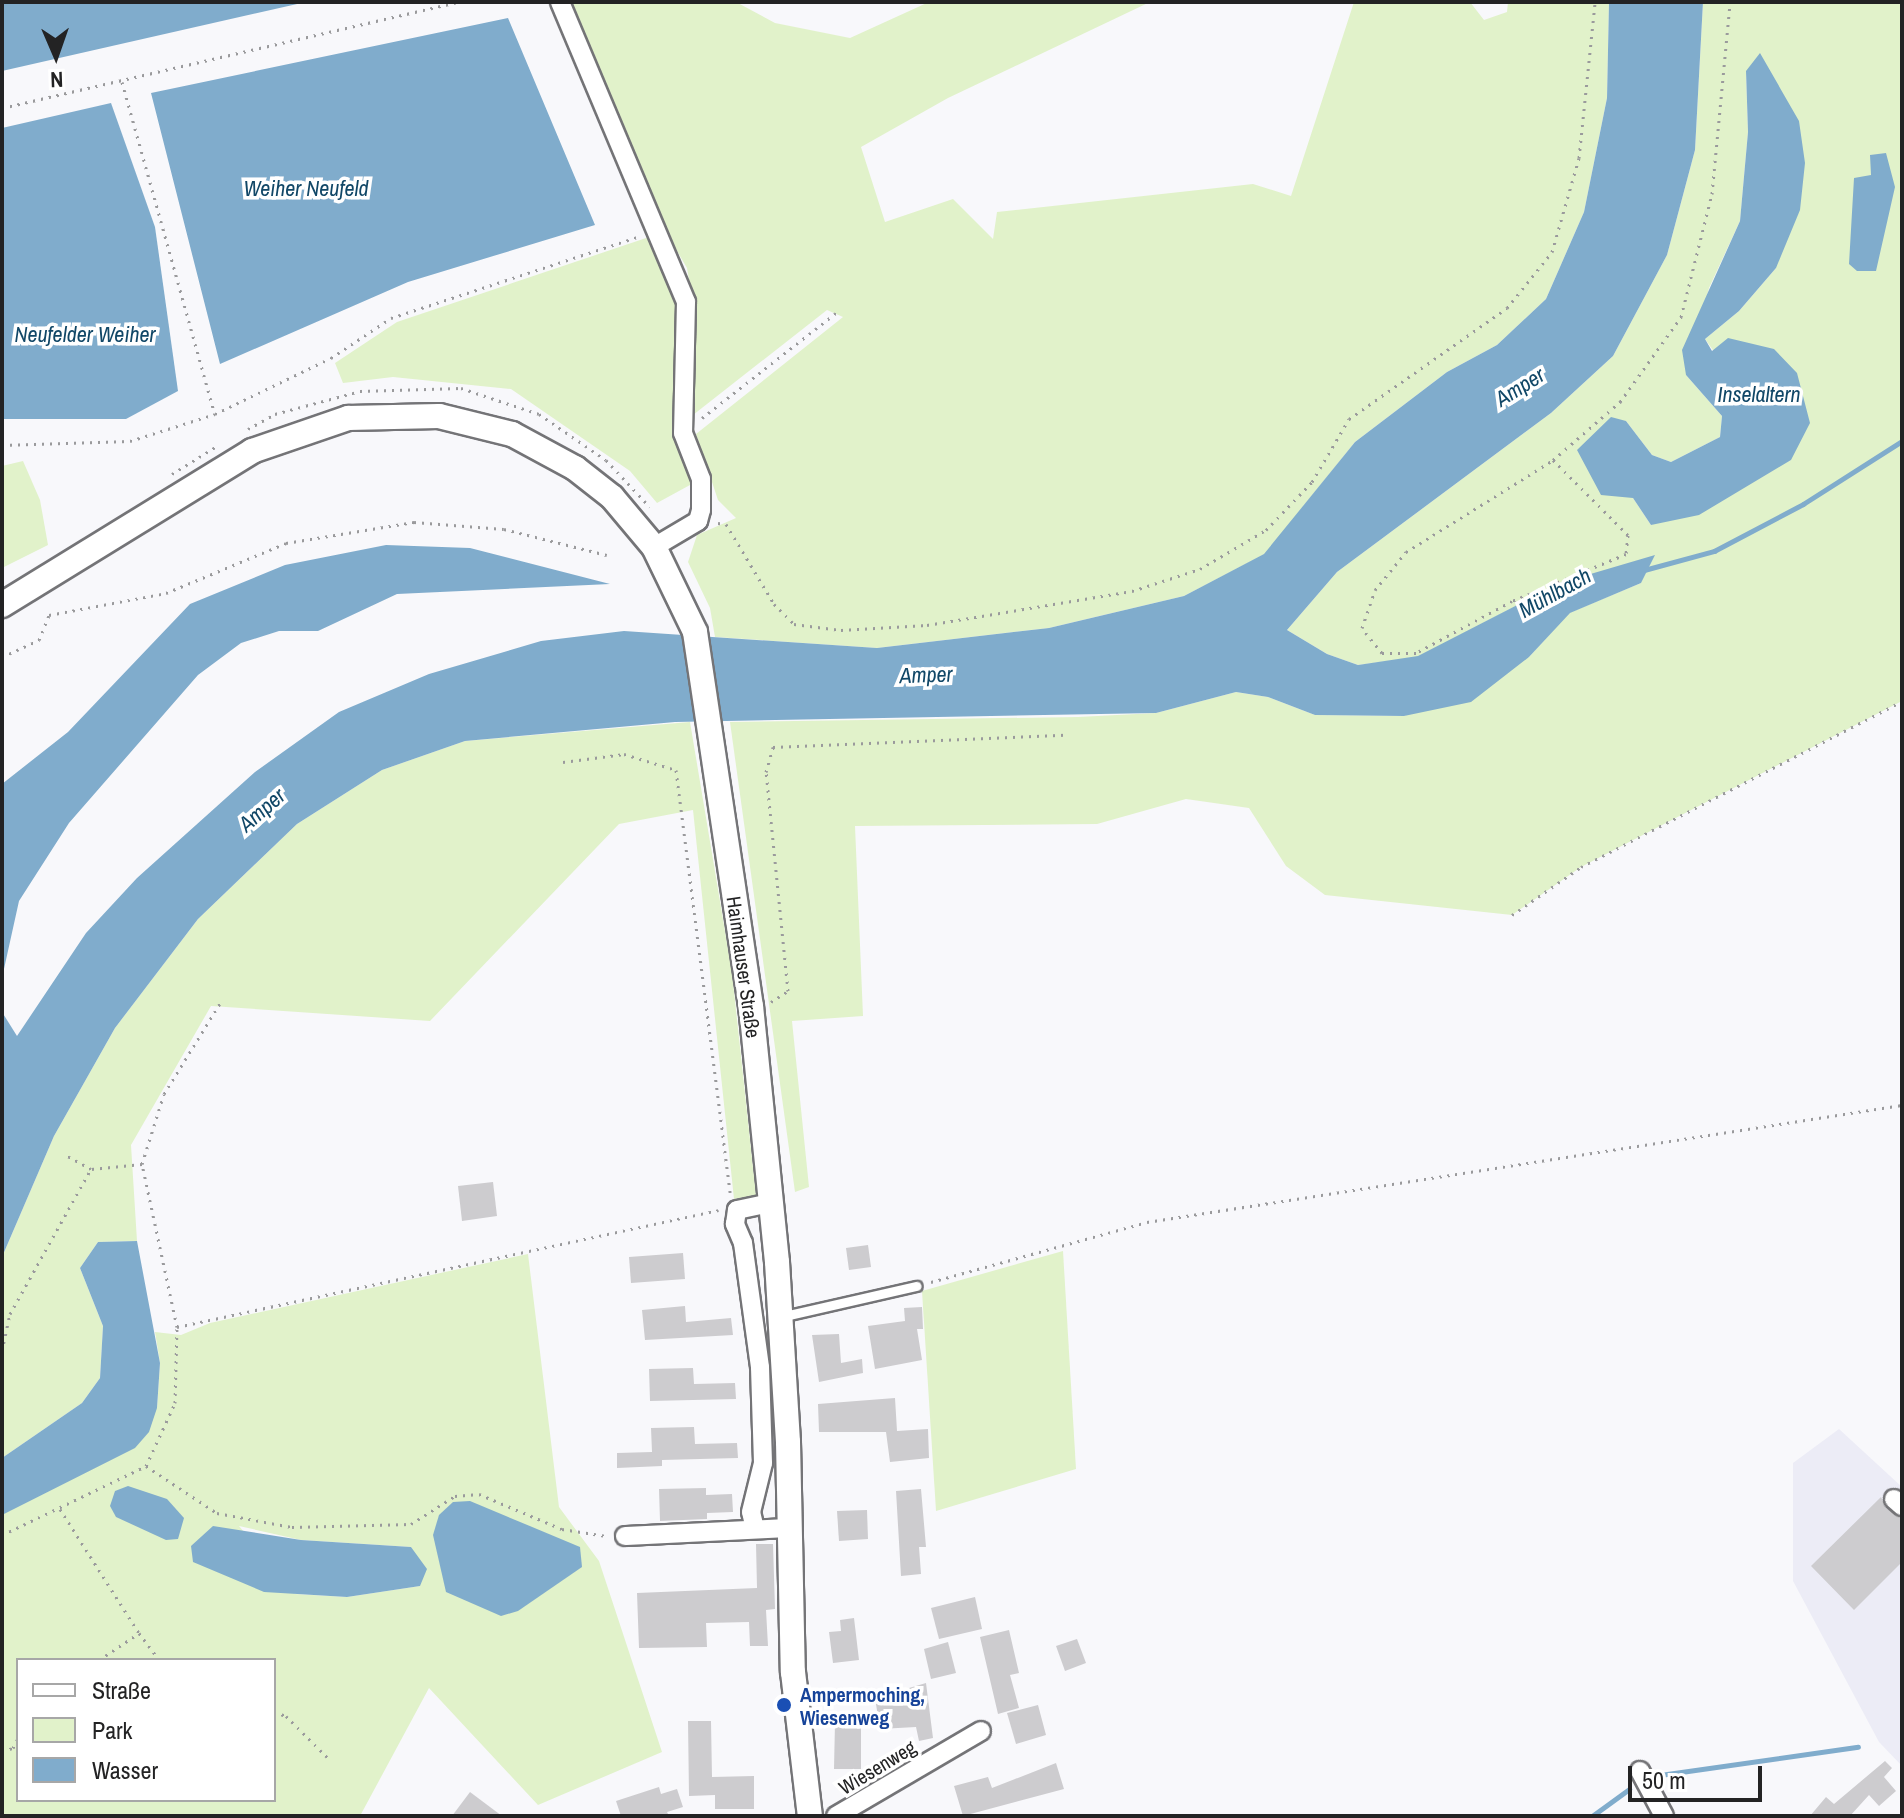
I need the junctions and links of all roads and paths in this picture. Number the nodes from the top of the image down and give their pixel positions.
1 (459, 2) edge
2 (560, 2) edge
3 (1595, 2) edge
4 (1730, 2) edge
5 (121, 81) junction
6 (2, 108) edge
7 (656, 231) junction
8 (837, 312) dead end
9 (215, 414) junction
10 (247, 429) dead end
11 (683, 433) junction
12 (2, 445) edge
13 (220, 445) dead end
14 (1553, 460) junction
15 (168, 477) dead end
16 (698, 521) junction
17 (662, 542) junction
18 (607, 555) dead end
19 (2, 605) edge
20 (2, 657) edge
21 (1902, 701) edge
22 (1065, 735) dead end
23 (563, 762) dead end
24 (1512, 915) dead end
25 (222, 1000) dead end
26 (751, 1006) junction
27 (1902, 1105) edge
28 (66, 1155) dead end
29 (142, 1164) junction
30 (91, 1169) junction
31 (771, 1203) junction
32 (728, 1210) junction
33 (917, 1286) joint
34 (780, 1317) junction
35 (177, 1327) junction
36 (2, 1351) edge
37 (146, 1466) junction
38 (60, 1509) junction
39 (789, 1528) junction
40 (755, 1529) junction
41 (2, 1535) edge
42 (625, 1536) joint
43 (139, 1633) junction
44 (102, 1658) edge
45 (158, 1658) edge
46 (276, 1713) edge
47 (981, 1731) dead end
48 (331, 1761) dead end
49 (1640, 1771) dead end
50 (810, 1816) edge
51 (836, 1816) edge
52 (1664, 1816) edge

1 - 5 path
2 - 7 street
3 - 16 path
4 - 14 path
5 - 6 path
5 - 9 path
7 - 9 path
7 - 11 street
8 - 11 path
9 - 12 path
10 - 17 path
11 - 16 street
13 - 15 path
14 - 14 path
16 - 17 street
17 - 19 main road, Haimhauser Straße
17 - 26 main road, Haimhauser Straße
18 - 20 path
21 - 24 path
22 - 26 path
23 - 32 path
25 - 29 path
26 - 31 main road, Haimhauser Straße
27 - 33 path
28 - 30 path
29 - 30 path
29 - 35 path
30 - 36 path
31 - 32 street
31 - 34 main road, Haimhauser Straße
32 - 35 path
32 - 40 street
33 - 34 lane
34 - 39 main road, Haimhauser Straße
35 - 37 path
37 - 38 path
37 - 42 path
38 - 41 path
38 - 43 path
39 - 40 street
39 - 50 main road, Haimhauser Straße
40 - 42 street
43 - 44 path
43 - 45 path
46 - 48 path
47 - 51 street, Wiesenweg
49 - 52 street

